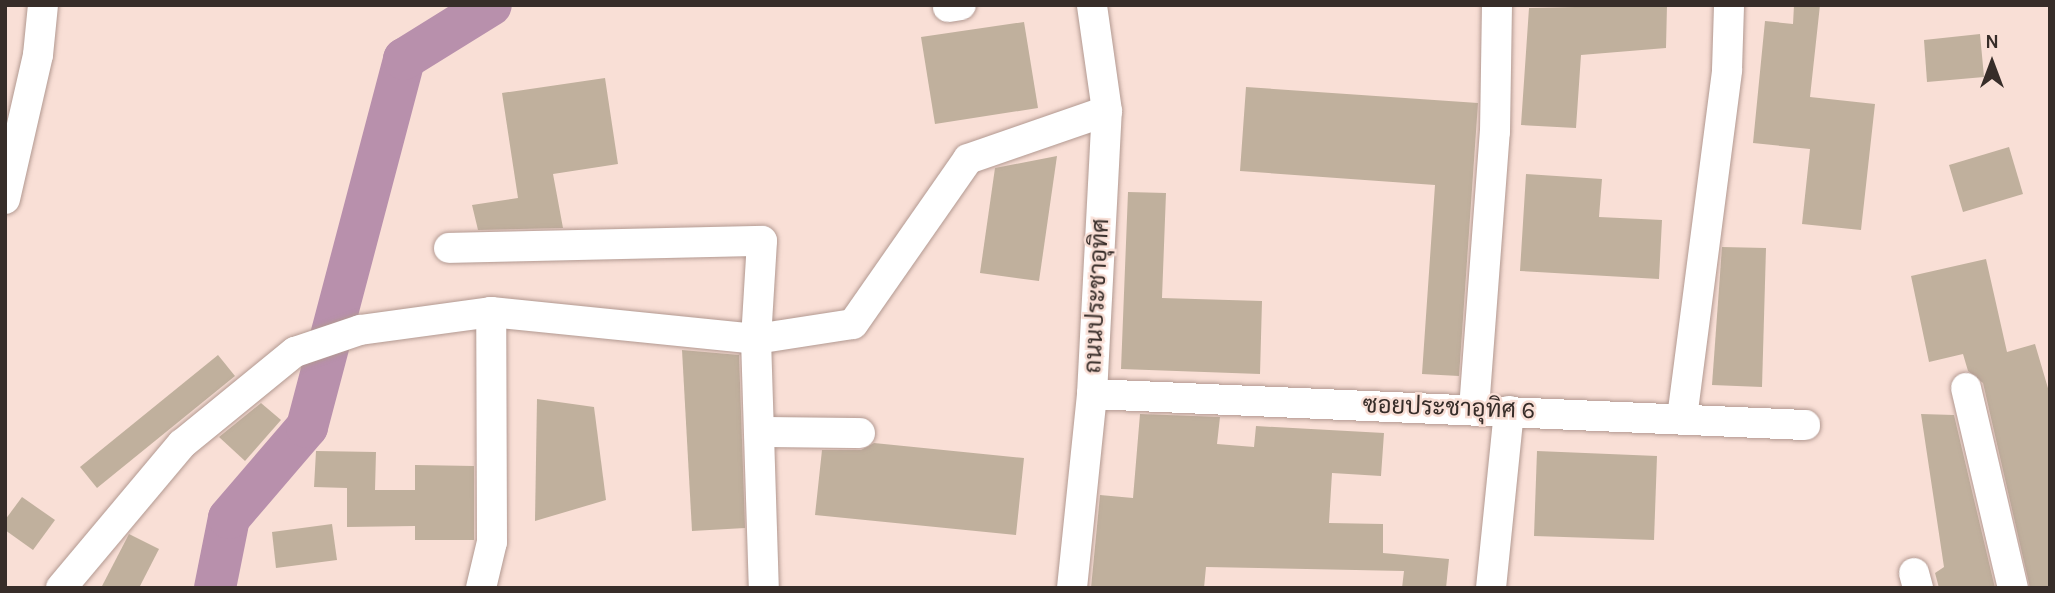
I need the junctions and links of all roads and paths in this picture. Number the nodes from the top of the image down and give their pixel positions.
1 (43, 5) edge
2 (1092, 5) edge
3 (1497, 5) edge
4 (1729, 5) edge
5 (1107, 111) junction
6 (5, 199) edge
7 (449, 248) dead end
8 (491, 312) junction
9 (756, 339) junction
10 (1966, 388) dead end
11 (1092, 394) junction
12 (1474, 409) junction
13 (1509, 411) junction
14 (1682, 418) junction
15 (1805, 425) dead end
16 (761, 432) junction
17 (860, 433) dead end
18 (61, 588) edge
19 (481, 588) edge
20 (764, 588) edge
21 (1072, 588) edge
22 (1491, 588) edge
23 (2013, 588) edge

1 - 6 street
2 - 5 street, ถนนประชาอุทิศ
3 - 12 street
4 - 14 street
5 - 9 street
5 - 11 street, ถนนประชาอุทิศ
7 - 9 street
8 - 9 street
8 - 18 street
8 - 19 street
9 - 16 street
10 - 23 street
11 - 12 street, ซอยประชาอุทิศ 6
11 - 21 street, ถนนประชาอุทิศ
12 - 13 street, ซอยประชาอุทิศ 6
13 - 14 street, ซอยประชาอุทิศ 6
13 - 22 street
14 - 15 street, ซอยประชาอุทิศ 6
16 - 17 street
16 - 20 street

